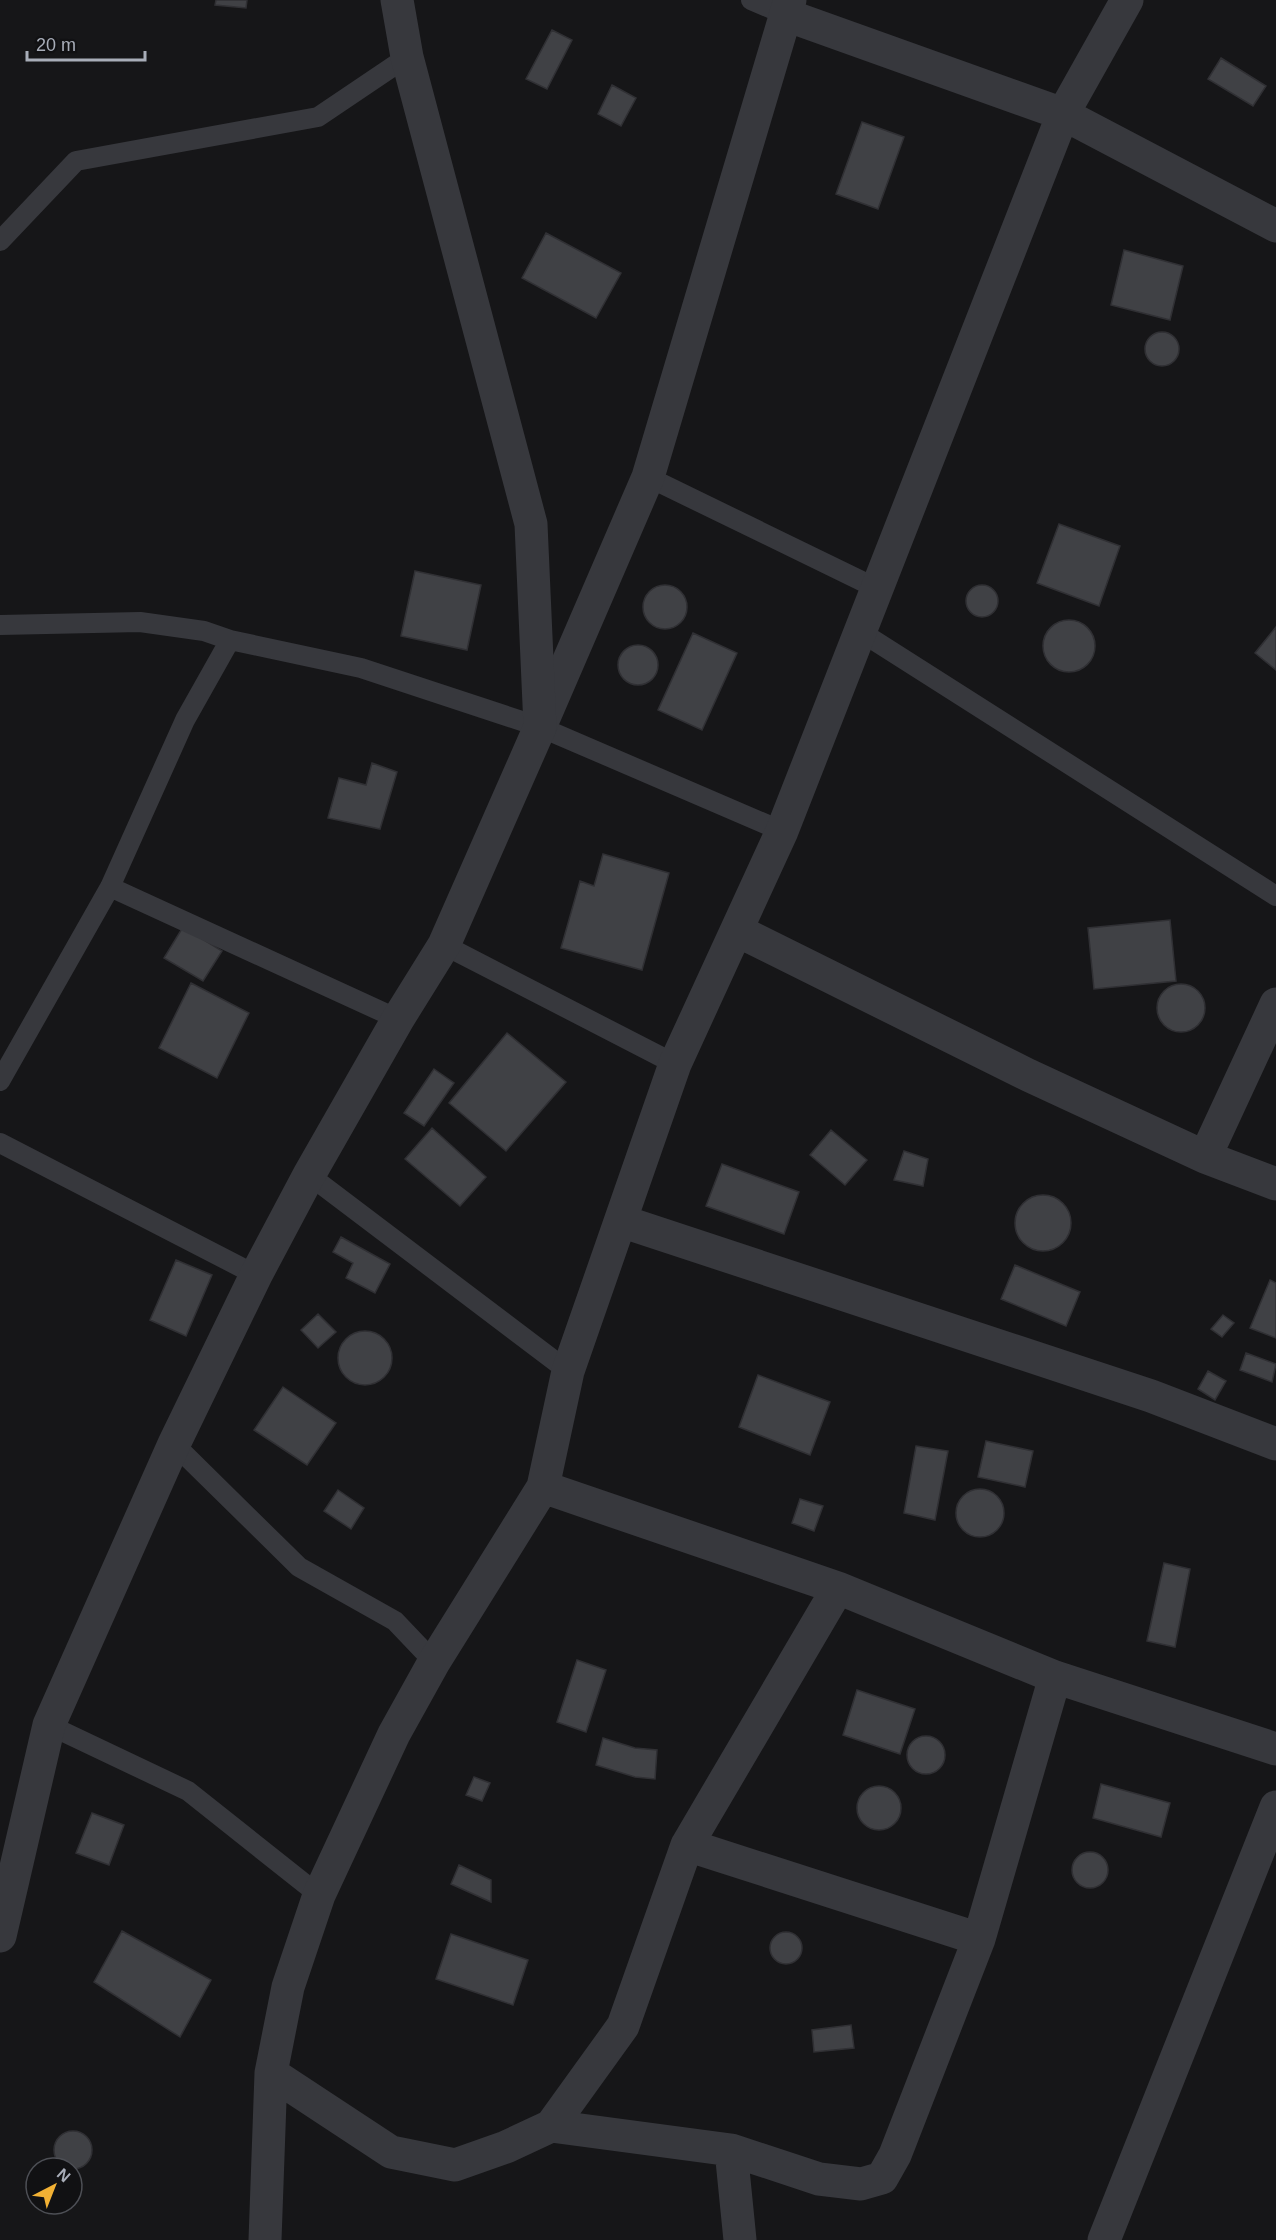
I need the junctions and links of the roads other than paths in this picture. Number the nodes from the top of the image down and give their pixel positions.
1 (397, 0) edge
2 (751, 0) edge
3 (1126, 0) edge
4 (788, 7) edge
5 (407, 57) junction
6 (1063, 114) junction
7 (1276, 226) edge
8 (0, 242) edge
9 (648, 477) junction
10 (876, 588) junction
11 (0, 626) edge
12 (861, 632) junction
13 (230, 640) junction
14 (540, 727) junction
15 (782, 831) junction
16 (110, 887) junction
17 (1276, 896) edge
18 (738, 931) junction
19 (444, 945) junction
20 (1276, 1004) edge
21 (398, 1019) junction
22 (675, 1064) junction
23 (0, 1082) edge
24 (0, 1143) edge
25 (1205, 1157) junction
26 (309, 1175) junction
27 (1276, 1184) edge
28 (621, 1221) junction
29 (256, 1275) junction
30 (568, 1371) junction
31 (174, 1444) junction
32 (1276, 1444) edge
33 (543, 1487) junction
34 (838, 1588) junction
35 (434, 1662) junction
36 (1055, 1677) junction
37 (49, 1725) junction
38 (1276, 1749) edge
39 (1276, 1807) edge
40 (687, 1845) junction
41 (319, 1895) junction
42 (0, 1936) edge
43 (979, 1939) junction
44 (271, 2073) junction
45 (551, 2126) junction
46 (731, 2150) junction
47 (265, 2240) edge
48 (740, 2240) edge
49 (1104, 2240) edge

1 - 5 street
2 - 4 lane
3 - 6 street
4 - 6 street
4 - 9 street
5 - 8 lane
5 - 14 street
6 - 7 street
6 - 10 street
9 - 10 lane
9 - 14 street
10 - 12 street
11 - 13 lane
12 - 15 street
12 - 17 lane
13 - 14 lane
13 - 16 lane
14 - 15 lane
14 - 19 street
15 - 18 street
16 - 21 lane
16 - 23 lane
18 - 22 street
18 - 25 street
19 - 21 street
19 - 22 lane
20 - 25 street
21 - 26 street
22 - 28 street
24 - 29 lane
25 - 27 street
26 - 29 street
26 - 30 lane
28 - 30 street
28 - 32 street
29 - 31 street
30 - 33 street
31 - 35 lane
31 - 37 street
33 - 34 street
33 - 35 street
34 - 36 street
34 - 40 street
35 - 41 street
36 - 38 street
36 - 43 street
37 - 41 lane
37 - 42 street
39 - 49 street
40 - 43 street
40 - 45 street
41 - 44 street
43 - 46 street
44 - 45 street
44 - 47 street
45 - 46 street
46 - 48 street

